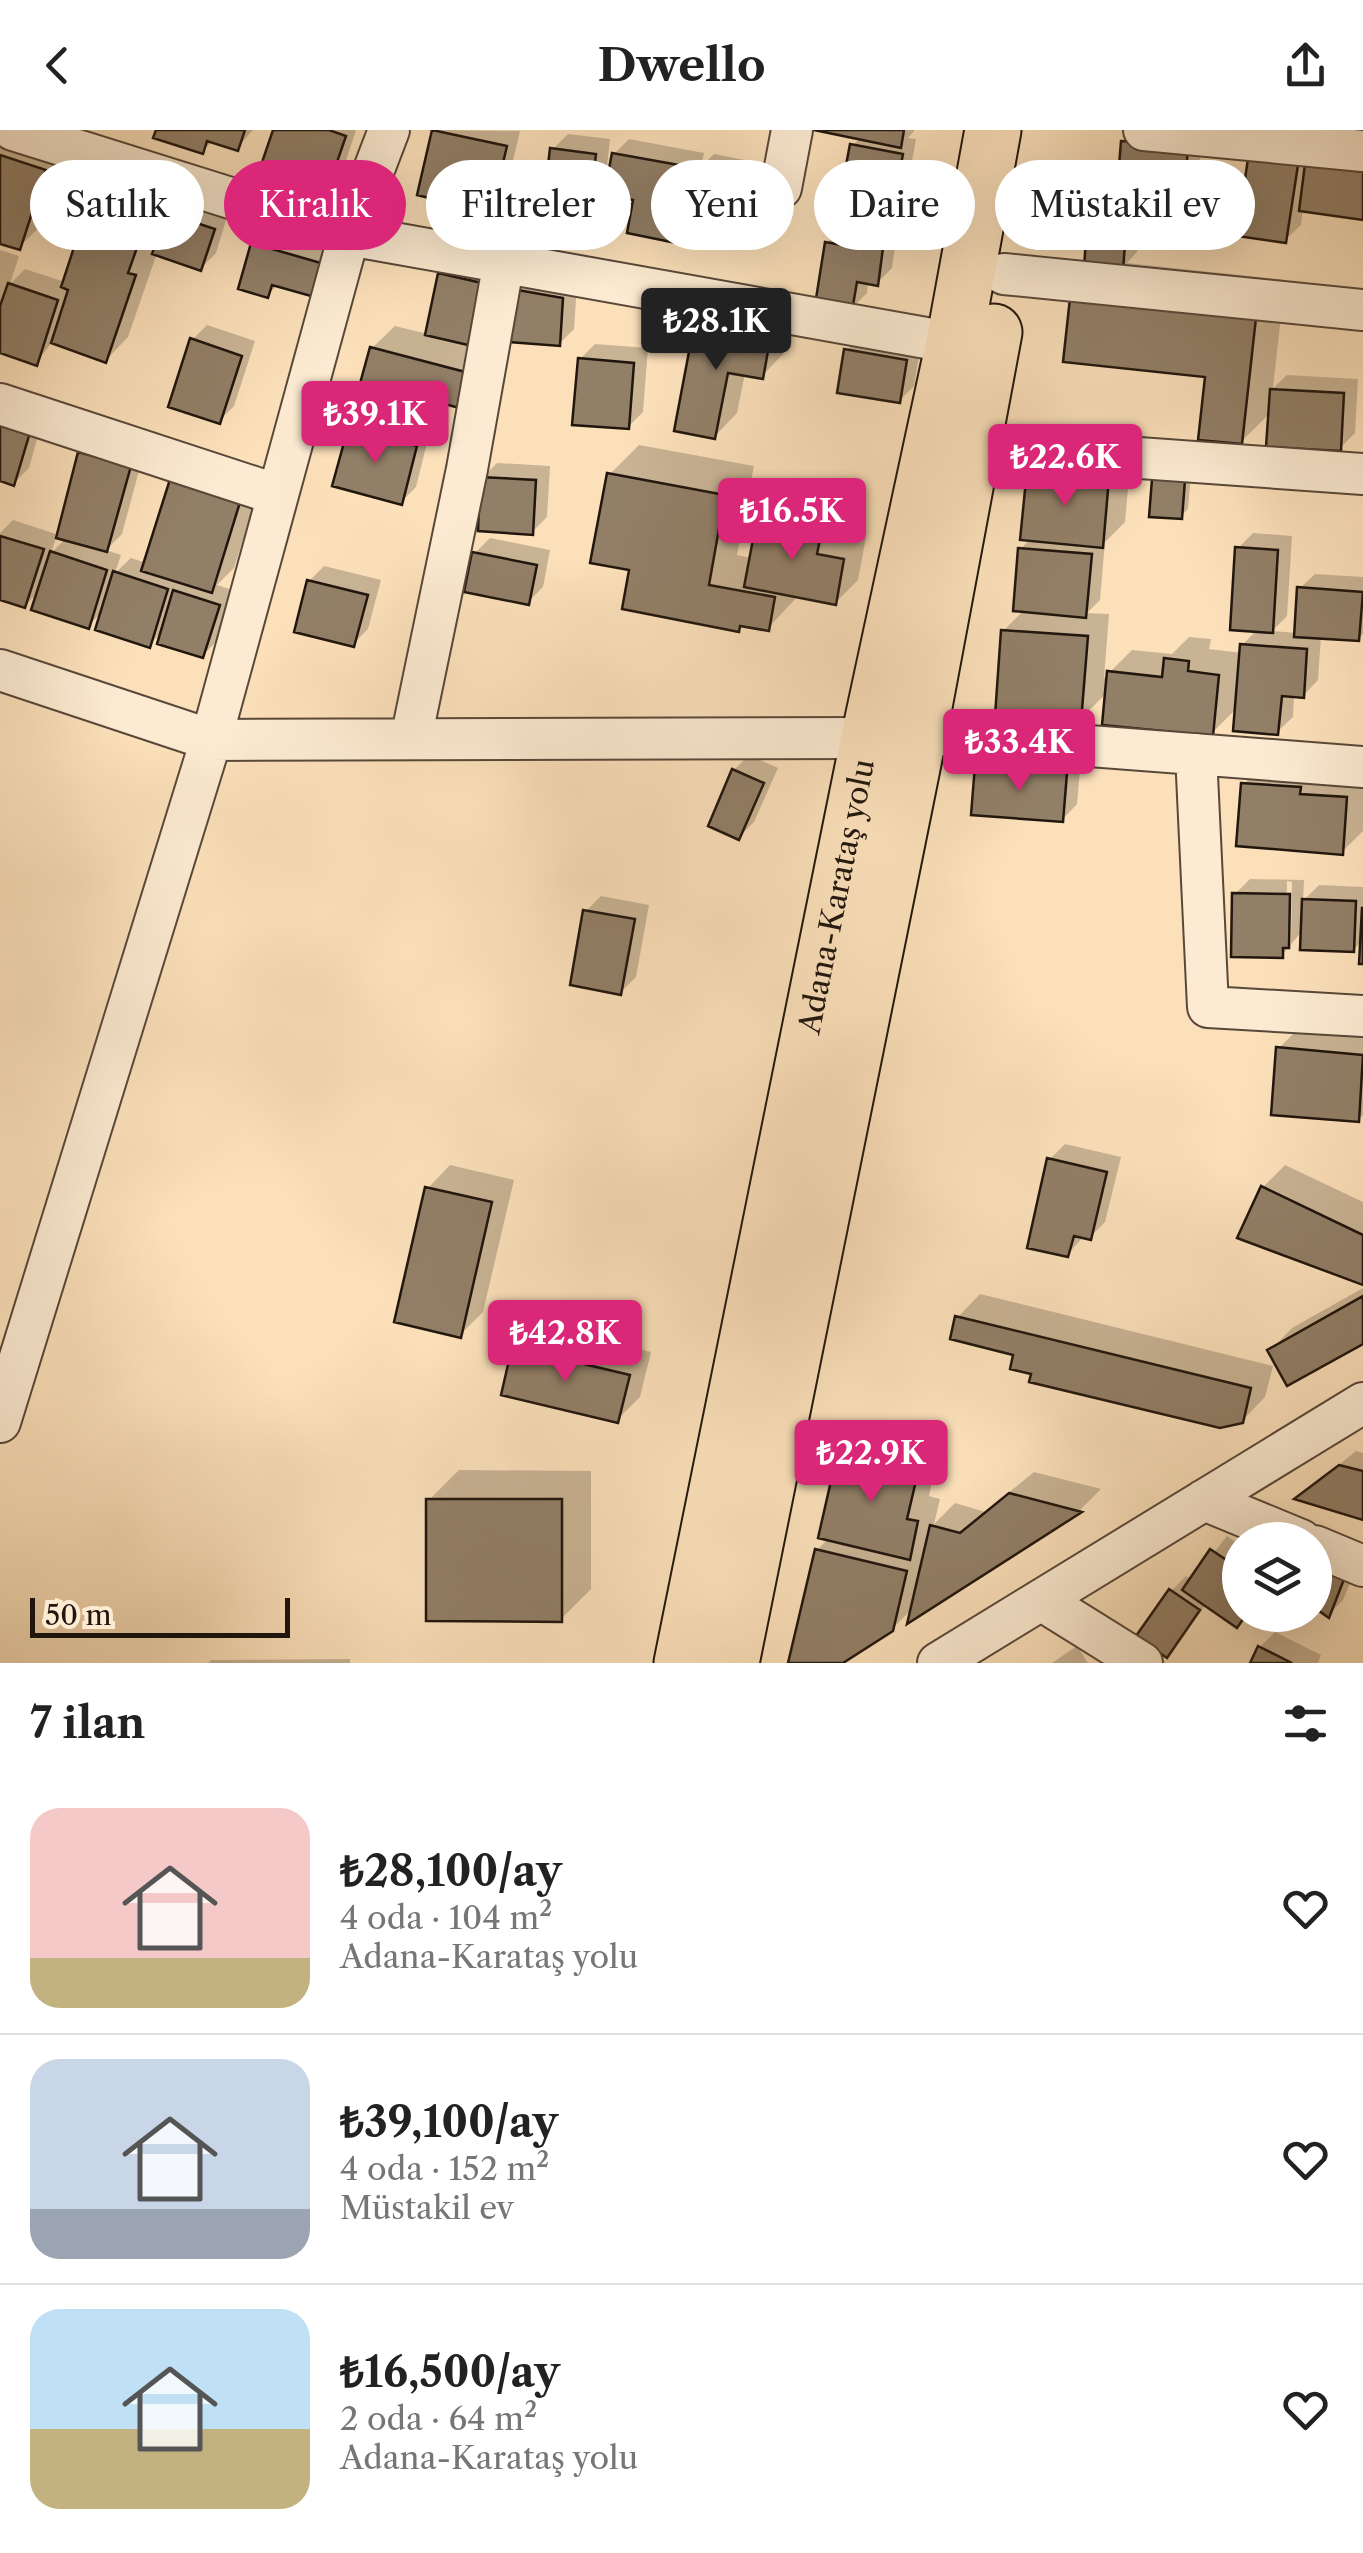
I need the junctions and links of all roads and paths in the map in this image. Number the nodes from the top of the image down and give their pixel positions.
1 (13, 130) edge
2 (389, 130) edge
3 (792, 130) edge
4 (993, 130) edge
5 (1031, 130) edge
6 (1144, 130) edge
7 (112, 145) edge
8 (1363, 151) edge
9 (378, 160) edge
10 (786, 160) edge
11 (224, 187) edge
12 (406, 244) edge
13 (346, 250) edge
14 (504, 261) junction
15 (1004, 274) junction
16 (1363, 310) edge
17 (954, 343) junction
18 (0, 404) edge
19 (972, 446) junction
20 (1363, 474) edge
21 (278, 495) junction
22 (0, 670) edge
23 (894, 735) junction
24 (411, 739) junction
25 (211, 740) junction
26 (1196, 754) junction
27 (1363, 767) edge
28 (1363, 1016) edge
29 (1363, 1403) edge
30 (0, 1422) edge
31 (1204, 1500) junction
32 (1257, 1522) edge
33 (1332, 1553) edge
34 (1363, 1566) edge
35 (1041, 1600) junction
36 (682, 1663) edge
37 (731, 1663) edge
38 (938, 1663) edge
39 (1142, 1663) edge

1 - 7 street
2 - 9 street
3 - 10 street
4 - 17 main road, Adana-Karataş yolu
5 - 15 main road, Adana-Karataş yolu
6 - 8 street
7 - 11 street
12 - 14 street
13 - 21 street
14 - 17 street
14 - 24 street
15 - 16 street
15 - 19 main road, Adana-Karataş yolu
17 - 23 main road, Adana-Karataş yolu
18 - 21 street
19 - 20 street
19 - 23 main road, Adana-Karataş yolu
21 - 25 street
22 - 25 street
23 - 24 street
23 - 26 street
23 - 36 main road, Adana-Karataş yolu
23 - 37 main road, Adana-Karataş yolu
24 - 25 street
25 - 30 street
26 - 27 street
26 - 28 street
29 - 31 street
31 - 32 street
31 - 35 street
33 - 34 street
35 - 38 street
35 - 39 street

